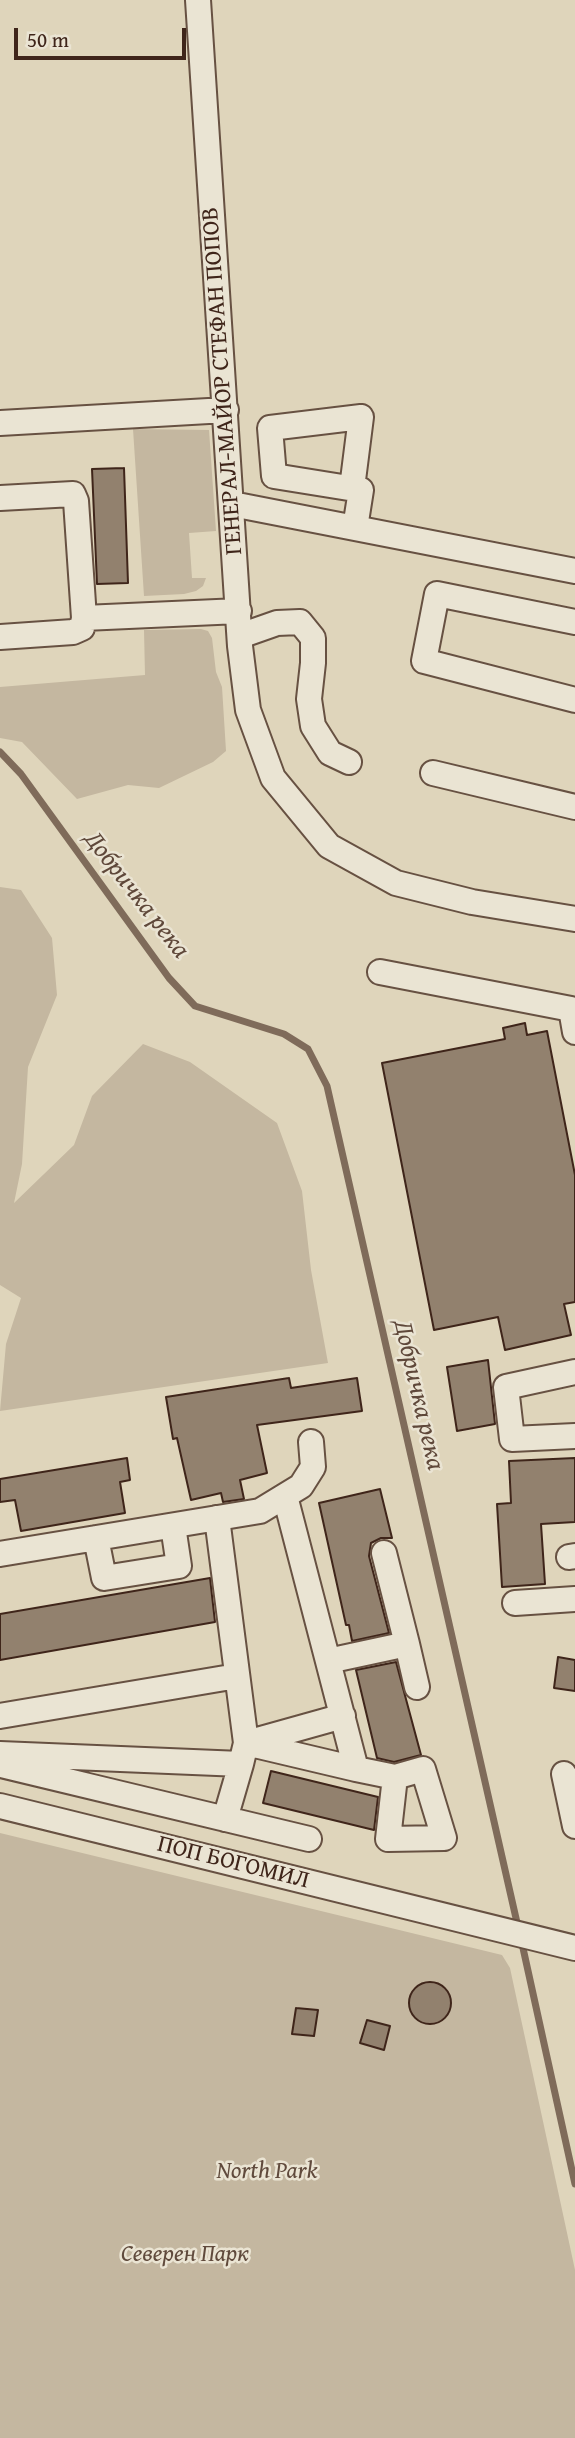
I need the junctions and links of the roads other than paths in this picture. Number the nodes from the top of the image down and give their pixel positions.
1 (198, 0) edge
2 (226, 410) junction
3 (0, 423) edge
4 (352, 488) dead end
5 (0, 498) edge
6 (232, 504) junction
7 (355, 528) junction
8 (575, 571) edge
9 (239, 611) junction
10 (84, 618) junction
11 (575, 622) edge
12 (240, 636) junction
13 (0, 637) edge
14 (575, 700) edge
15 (349, 762) dead end
16 (433, 774) dead end
17 (575, 807) edge
18 (575, 919) edge
19 (380, 972) dead end
20 (575, 1032) edge
21 (575, 1372) edge
22 (575, 1436) edge
23 (311, 1442) dead end
24 (285, 1496) junction
25 (217, 1518) junction
26 (173, 1526) junction
27 (96, 1538) junction
28 (384, 1553) dead end
29 (0, 1554) edge
30 (575, 1599) edge
31 (515, 1603) dead end
32 (407, 1644) junction
33 (328, 1661) junction
34 (237, 1676) junction
35 (417, 1687) dead end
36 (0, 1716) edge
37 (342, 1716) junction
38 (0, 1754) edge
39 (244, 1754) junction
40 (0, 1765) edge
41 (356, 1769) junction
42 (564, 1774) dead end
43 (395, 1777) dead end
44 (0, 1806) edge
45 (226, 1819) junction
46 (575, 1826) edge
47 (309, 1839) dead end
48 (564, 1945) edge

1 - 2 street, ГЕНЕРАЛ-МАЙОР СТЕФАН ПОПОВ
2 - 3 street
2 - 6 street, ГЕНЕРАЛ-МАЙОР СТЕФАН ПОПОВ
4 - 7 street
5 - 10 street
6 - 7 street
6 - 9 street, ГЕНЕРАЛ-МАЙОР СТЕФАН ПОПОВ
7 - 8 street
9 - 10 street
9 - 12 street, ГЕНЕРАЛ-МАЙОР СТЕФАН ПОПОВ
10 - 13 street
11 - 14 street
12 - 15 street
12 - 18 street, ГЕНЕРАЛ-МАЙОР СТЕФАН ПОПОВ
16 - 17 street
19 - 20 street
21 - 22 street
23 - 24 street
24 - 25 street
24 - 33 street
25 - 26 street
25 - 34 street
26 - 27 street
26 - 27 street
27 - 29 street
28 - 32 street
30 - 31 street
32 - 33 street
32 - 35 street
33 - 37 street
34 - 36 street
34 - 39 street
37 - 39 street
37 - 41 street
38 - 39 street
39 - 41 street
39 - 45 street
40 - 45 street
41 - 43 street
42 - 46 street
44 - 48 street, ПОП БОГОМИЛ
45 - 47 street

